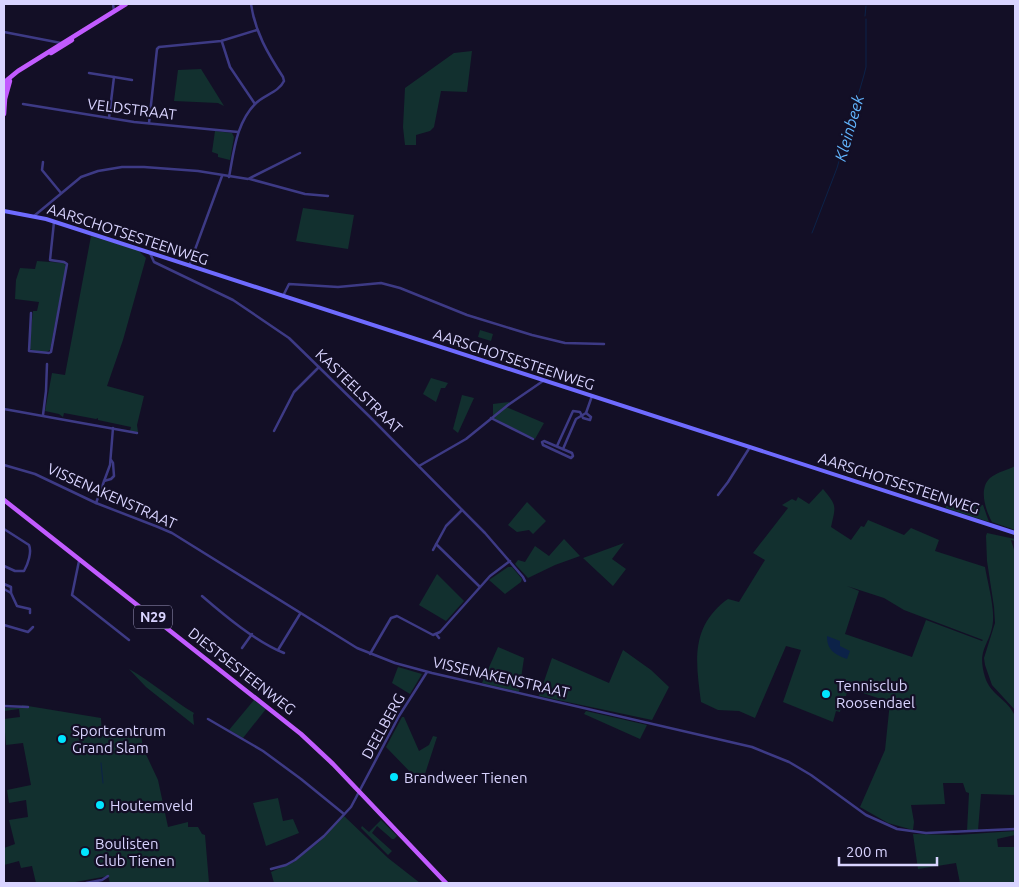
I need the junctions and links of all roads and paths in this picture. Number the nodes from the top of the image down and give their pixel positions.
1 (113, 4) edge
2 (126, 4) edge
3 (251, 4) edge
4 (114, 11) junction
5 (257, 30) junction
6 (4, 32) edge
7 (222, 41) junction
8 (62, 44) junction
9 (89, 74) dead end
10 (114, 77) junction
11 (132, 80) dead end
12 (5, 89) edge
13 (4, 98) edge
14 (23, 104) dead end
15 (255, 104) junction
16 (4, 114) edge
17 (109, 118) junction
18 (149, 123) junction
19 (238, 132) junction
20 (300, 153) dead end
21 (43, 162) dead end
22 (222, 176) junction
23 (229, 177) junction
24 (248, 179) junction
25 (61, 193) junction
26 (328, 196) dead end
27 (4, 211) edge
28 (34, 216) junction
29 (54, 221) junction
30 (150, 253) junction
31 (189, 266) junction
32 (284, 296) junction
33 (32, 313) dead end
34 (604, 344) dead end
35 (47, 364) dead end
36 (319, 367) junction
37 (544, 380) junction
38 (592, 396) junction
39 (4, 409) edge
40 (584, 414) junction
41 (43, 415) junction
42 (491, 418) junction
43 (113, 428) junction
44 (274, 431) dead end
45 (136, 433) dead end
46 (533, 439) dead end
47 (557, 446) junction
48 (750, 447) junction
49 (563, 449) junction
50 (110, 459) junction
51 (4, 465) edge
52 (419, 466) junction
53 (104, 481) junction
54 (718, 495) dead end
55 (4, 500) edge
56 (96, 504) junction
57 (462, 510) junction
58 (4, 529) edge
59 (1015, 533) edge
60 (436, 544) junction
61 (433, 550) dead end
62 (80, 559) junction
63 (510, 561) junction
64 (4, 566) edge
65 (525, 581) dead end
66 (4, 584) edge
67 (480, 587) junction
68 (4, 589) edge
69 (11, 592) junction
70 (202, 596) dead end
71 (30, 613) dead end
72 (300, 614) junction
73 (4, 625) edge
74 (33, 627) dead end
75 (252, 634) junction
76 (436, 634) junction
77 (439, 638) dead end
78 (129, 640) dead end
79 (242, 648) dead end
80 (278, 650) junction
81 (284, 653) dead end
82 (370, 654) junction
83 (427, 672) junction
84 (4, 706) edge
85 (28, 707) dead end
86 (208, 719) dead end
87 (359, 791) junction
88 (344, 814) junction
89 (1015, 829) edge
90 (271, 869) dead end
91 (108, 876) dead end
92 (86, 883) edge
93 (446, 883) edge

1 - 4 street
2 - 4 main road
3 - 5 street
4 - 8 main road
5 - 7 street
5 - 15 street
6 - 8 street
7 - 15 street
7 - 18 street
8 - 12 main road
9 - 10 street
10 - 11 street
10 - 17 street
12 - 13 main road
13 - 16 main road
14 - 17 street, VELDSTRAAT
15 - 19 street
17 - 18 street, VELDSTRAAT
18 - 19 street, VELDSTRAAT
19 - 23 street
20 - 24 street
21 - 25 street
22 - 23 street
22 - 25 street
22 - 31 street
23 - 24 street
24 - 26 street
25 - 28 street
27 - 28 main road, AARSCHOTSESTEENWEG
28 - 29 main road, AARSCHOTSESTEENWEG
29 - 30 main road, AARSCHOTSESTEENWEG
29 - 33 street
30 - 31 main road, AARSCHOTSESTEENWEG
30 - 36 street, KASTEELSTRAAT
31 - 32 main road, AARSCHOTSESTEENWEG
32 - 34 street
32 - 37 main road, AARSCHOTSESTEENWEG
35 - 41 street
36 - 44 street
36 - 52 street, KASTEELSTRAAT
37 - 38 main road, AARSCHOTSESTEENWEG
37 - 42 street
38 - 40 street
38 - 48 main road, AARSCHOTSESTEENWEG
39 - 41 street
40 - 47 street
40 - 49 street
41 - 43 street
42 - 46 street
42 - 52 street
43 - 45 street
43 - 50 street
47 - 49 street
47 - 49 street
48 - 54 street
48 - 59 main road, AARSCHOTSESTEENWEG
50 - 53 street
50 - 53 street
51 - 56 street, VISSENAKENSTRAAT
52 - 57 street, KASTEELSTRAAT
53 - 56 street
55 - 62 main road, DIESTSESTEENWEG / N29
56 - 72 street, VISSENAKENSTRAAT
57 - 60 street
57 - 63 street, KASTEELSTRAAT
58 - 64 street
60 - 61 street
60 - 67 street
62 - 78 street
62 - 87 main road, DIESTSESTEENWEG / N29
63 - 65 street, KASTEELSTRAAT
63 - 67 street
66 - 69 street
67 - 76 street
68 - 69 street
69 - 71 street
70 - 75 street
72 - 80 street
72 - 82 street, VISSENAKENSTRAAT
73 - 74 street
75 - 79 street
75 - 80 street
76 - 77 street
76 - 82 street
80 - 81 street
82 - 83 street, VISSENAKENSTRAAT
83 - 87 street, DEELBERG
83 - 89 street, VISSENAKENSTRAAT
84 - 85 street
86 - 88 street
87 - 88 street, DEELBERG
87 - 93 main road, DIESTSESTEENWEG / N29
88 - 90 street, DEELBERG
91 - 92 street

